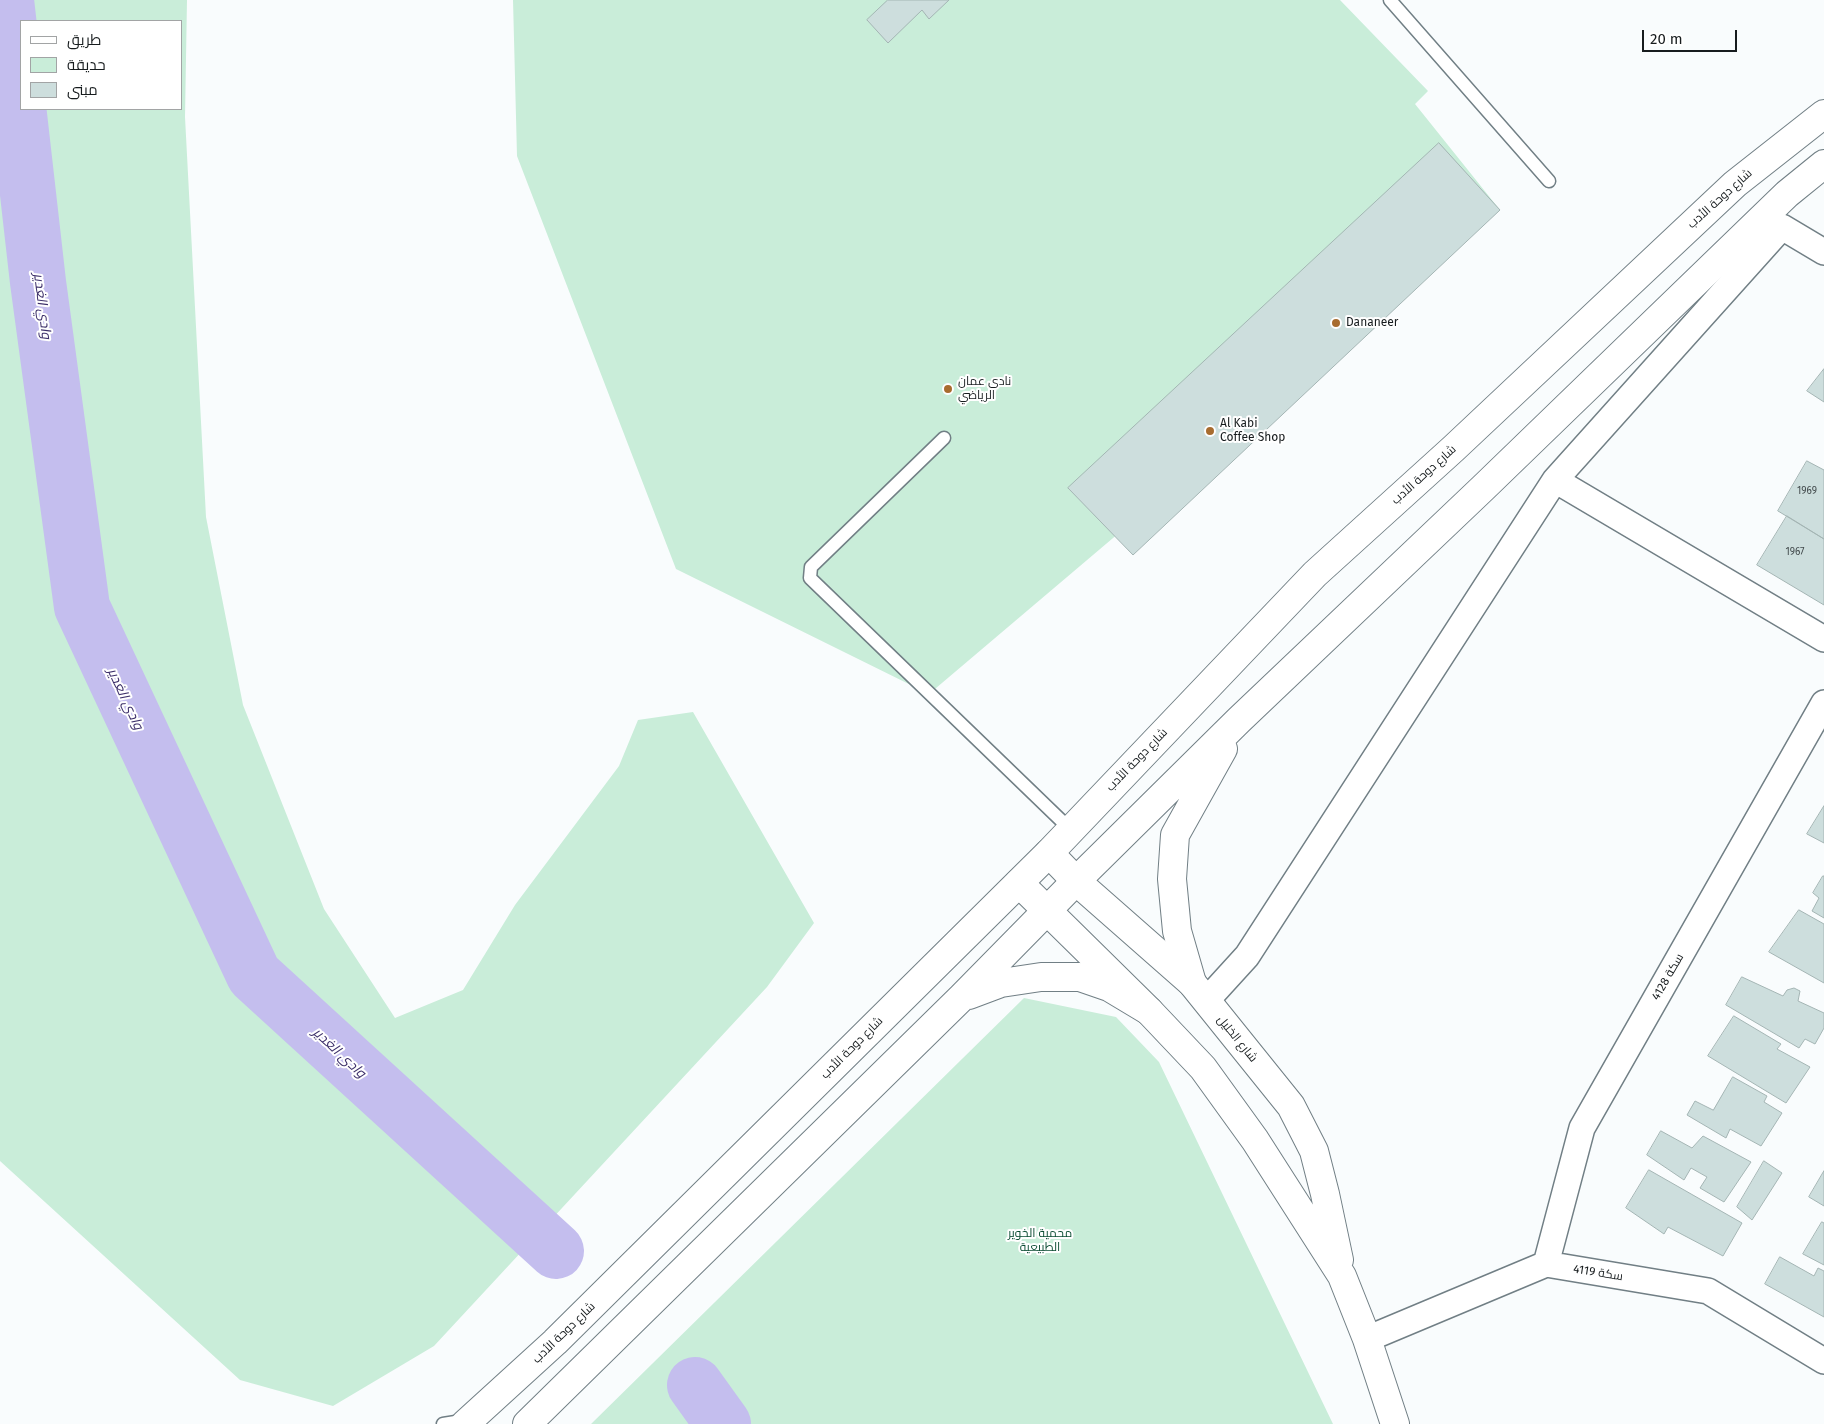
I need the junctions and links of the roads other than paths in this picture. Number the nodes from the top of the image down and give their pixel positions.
1 (1390, 0) edge
2 (1824, 114) edge
3 (1824, 164) edge
4 (1549, 181) dead end
5 (1824, 252) edge
6 (944, 438) dead end
7 (1555, 480) junction
8 (1824, 639) edge
9 (1824, 703) edge
10 (1239, 720) junction
11 (1071, 830) junction
12 (1049, 853) junction
13 (1076, 881) junction
14 (1019, 883) junction
15 (1047, 911) junction
16 (1199, 992) junction
17 (962, 997) junction
18 (1149, 1011) junction
19 (1546, 1264) junction
20 (1342, 1276) junction
21 (1367, 1339) junction
22 (1824, 1361) edge
23 (468, 1422) edge
24 (443, 1424) edge
25 (527, 1424) edge
26 (1395, 1424) edge

1 - 4 lane
2 - 11 main road, شارع دوحة الأدب
3 - 10 main road
5 - 7 street
6 - 11 lane
7 - 8 street
7 - 16 street
9 - 19 street, سكة 4128
10 - 13 main road
10 - 16 main road
11 - 12 main road, شارع دوحة الأدب
12 - 13 main road, شارع الخليل
12 - 14 main road, شارع دوحة الأدب
13 - 15 main road
13 - 16 main road, شارع الخليل
14 - 15 main road, شارع الخليل
14 - 23 main road, شارع دوحة الأدب
15 - 17 main road
15 - 18 main road, شارع الخليل
16 - 20 main road, شارع الخليل
17 - 18 main road
17 - 25 main road
18 - 20 main road, شارع الخليل
19 - 21 street
19 - 22 street, سكة 4119
20 - 21 main road, شارع الخليل
21 - 26 main road, شارع الخليل
23 - 24 lane

